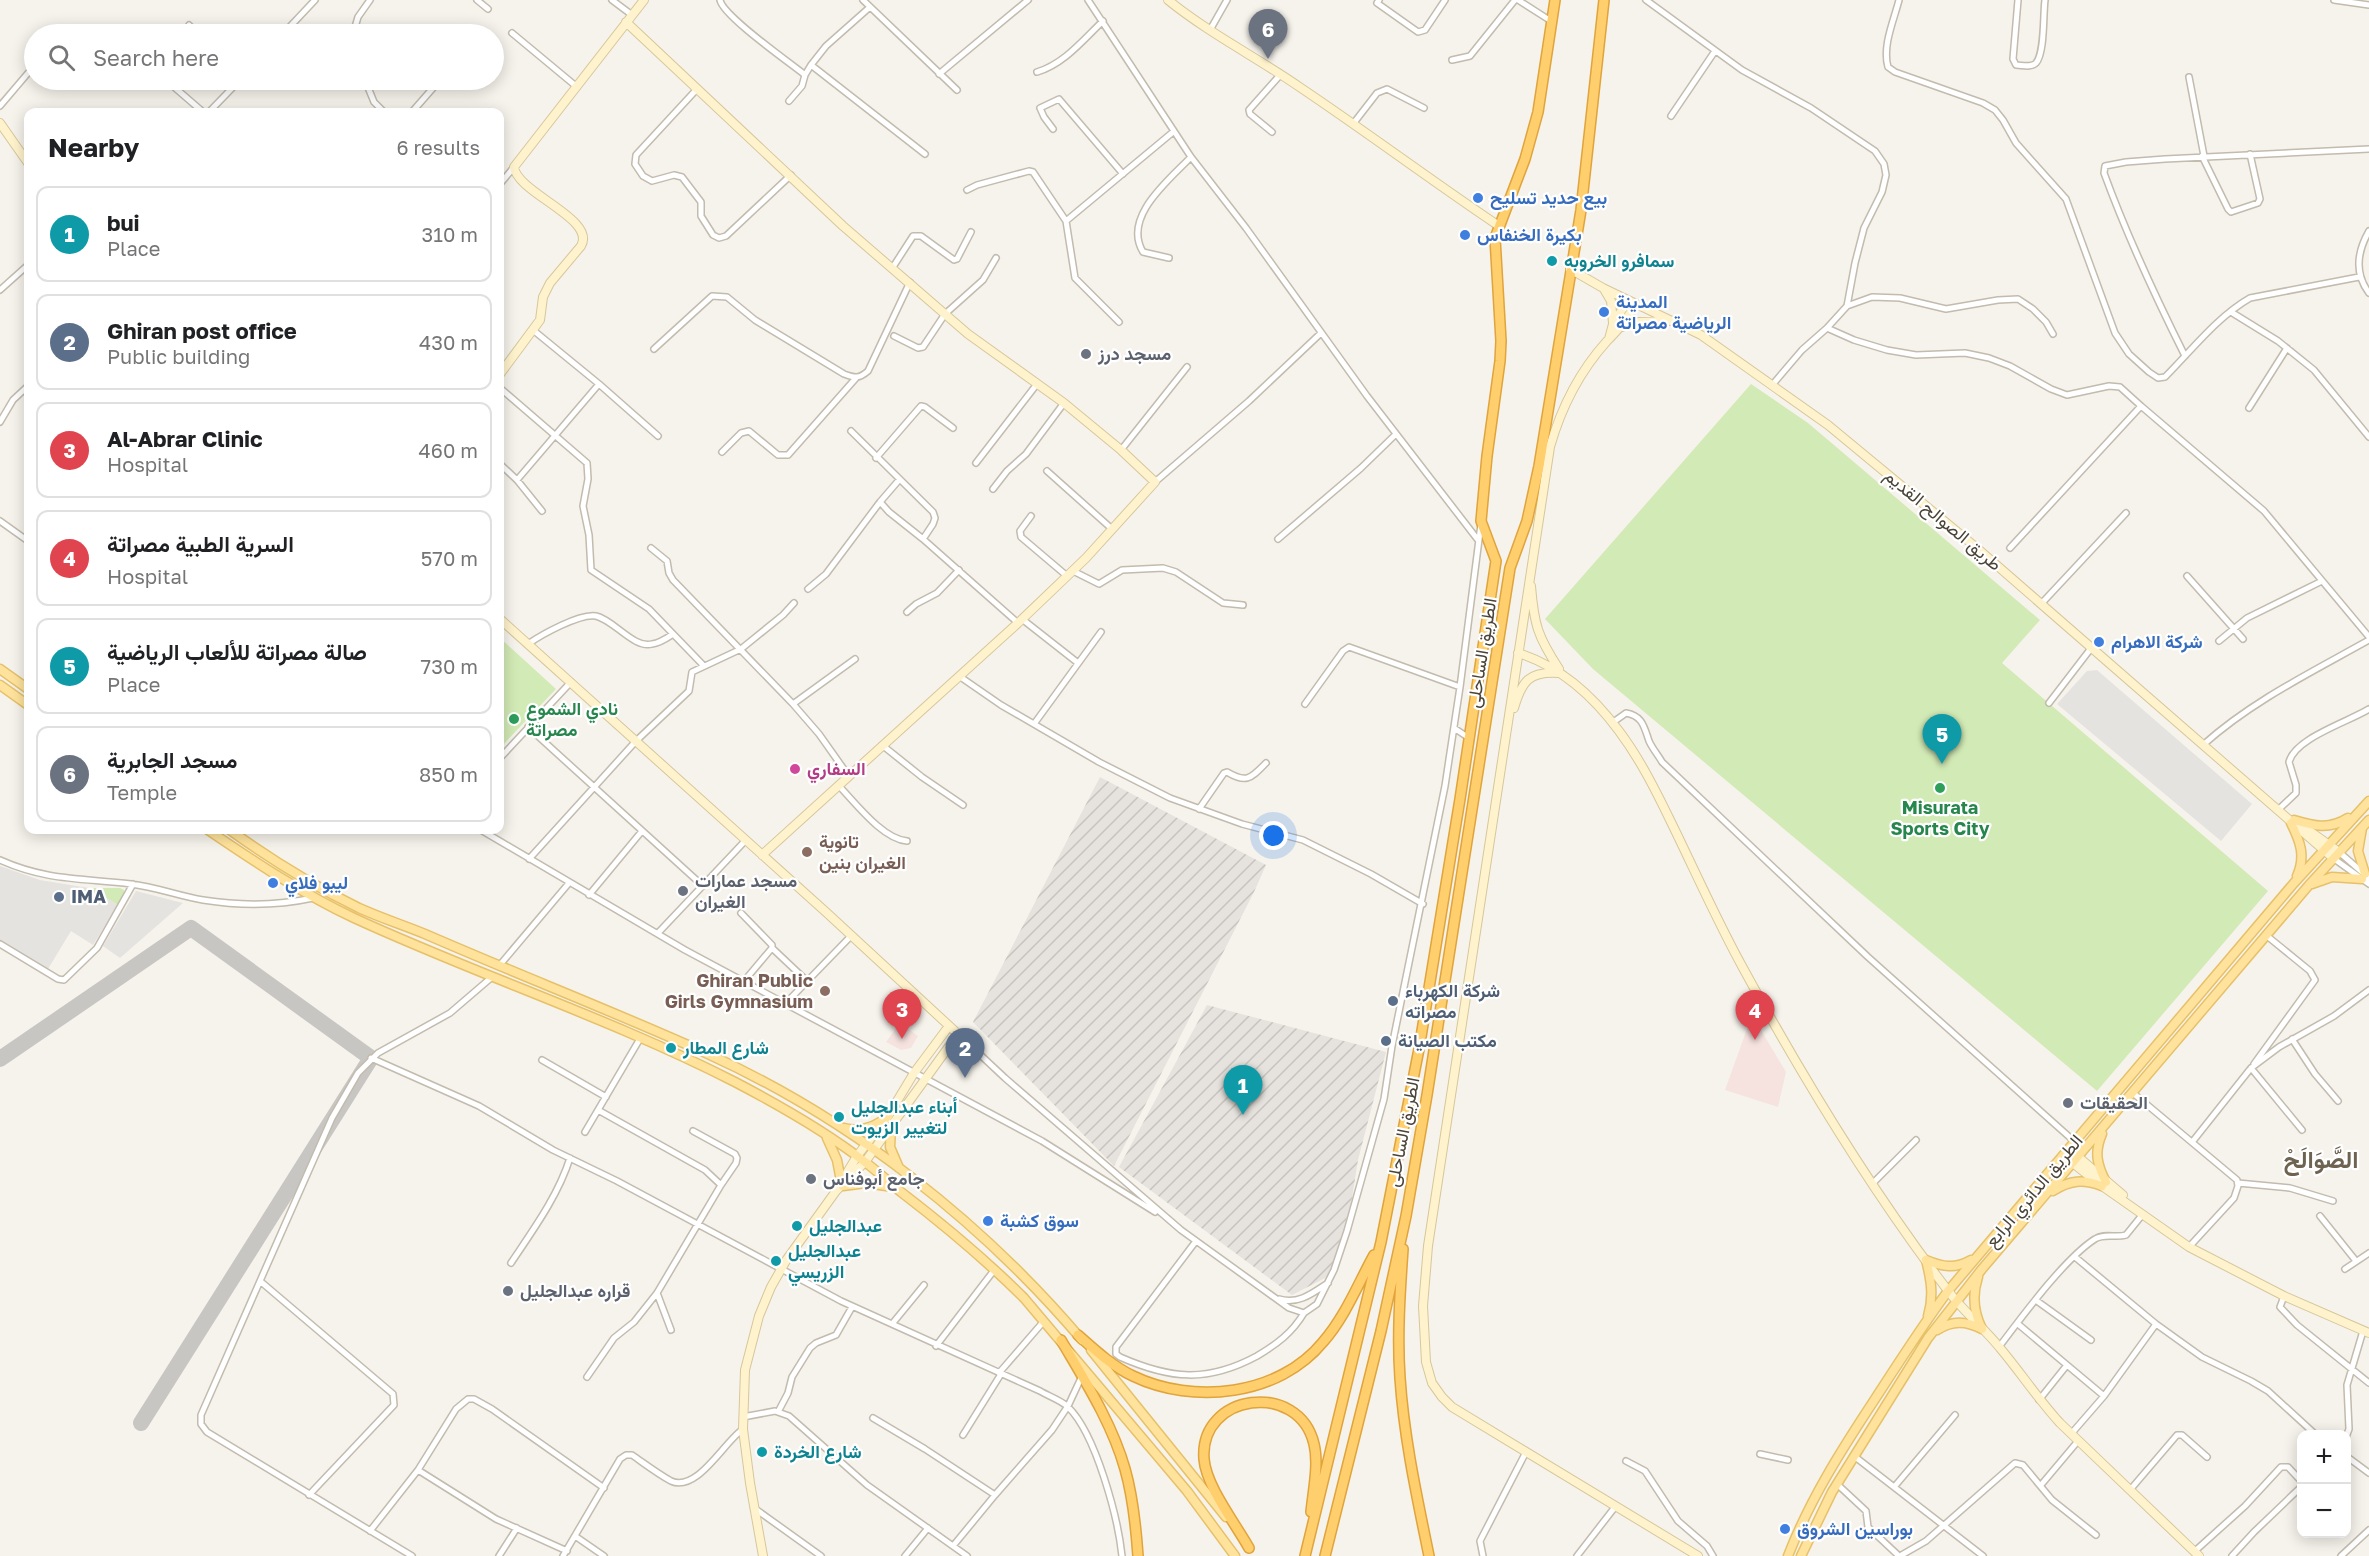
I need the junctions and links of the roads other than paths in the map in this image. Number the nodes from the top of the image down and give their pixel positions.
1 (315, 0) edge
2 (370, 0) edge
3 (477, 0) edge
4 (612, 0) edge
5 (644, 0) edge
6 (720, 0) edge
7 (863, 0) edge
8 (1028, 0) edge
9 (1088, 0) edge
10 (1168, 0) edge
11 (1227, 0) edge
12 (1445, 0) edge
13 (1517, 0) edge
14 (1555, 0) edge
15 (1604, 0) edge
16 (1646, 0) edge
17 (1899, 0) edge
18 (2018, 0) edge
19 (2045, 0) edge
20 (2334, 0) edge
21 (1376, 1) edge
22 (2369, 5) edge
23 (870, 7) junction
24 (488, 9) dead end
25 (629, 18) junction
26 (1103, 21) junction
27 (1551, 21) junction
28 (292, 24) edge
29 (356, 24) edge
30 (1210, 30) junction
31 (512, 33) dead end
32 (1715, 51) junction
33 (1452, 60) dead end
34 (811, 65) junction
35 (1037, 72) dead end
36 (939, 74) junction
37 (1281, 74) junction
38 (805, 75) junction
39 (2189, 77) dead end
40 (24, 78) edge
41 (577, 87) junction
42 (697, 89) junction
43 (178, 90) edge
44 (230, 90) edge
45 (369, 90) edge
46 (431, 90) edge
47 (957, 90) dead end
48 (789, 101) dead end
49 (0, 106) edge
50 (199, 108) edge
51 (213, 108) edge
52 (380, 108) edge
53 (416, 108) edge
54 (1424, 108) dead end
55 (1671, 116) dead end
56 (0, 123) edge
57 (1353, 124) junction
58 (1053, 129) dead end
59 (1173, 132) junction
60 (1272, 132) dead end
61 (2369, 149) edge
62 (926, 154) dead end
63 (2250, 154) junction
64 (2203, 156) junction
65 (24, 157) edge
66 (1191, 157) junction
67 (514, 167) junction
68 (1123, 174) junction
69 (791, 175) junction
70 (504, 179) edge
71 (967, 190) dead end
72 (1066, 221) junction
73 (1499, 226) junction
74 (2369, 231) edge
75 (971, 232) dead end
76 (996, 258) dead end
77 (1169, 258) dead end
78 (893, 267) junction
79 (24, 269) edge
80 (1570, 269) junction
81 (2359, 277) junction
82 (910, 282) junction
83 (1603, 288) junction
84 (0, 290) edge
85 (2369, 293) edge
86 (1632, 302) junction
87 (1848, 306) junction
88 (2231, 312) junction
89 (945, 314) junction
90 (1119, 322) dead end
91 (1674, 322) junction
92 (1617, 326) junction
93 (1827, 328) junction
94 (533, 330) junction
95 (1321, 333) junction
96 (2053, 334) dead end
97 (894, 336) dead end
98 (2287, 348) junction
99 (654, 349) dead end
100 (2185, 356) junction
101 (1187, 368) dead end
102 (504, 369) edge
103 (856, 378) junction
104 (599, 384) junction
105 (1037, 384) junction
106 (1773, 384) junction
107 (24, 390) edge
108 (504, 391) edge
109 (1064, 403) junction
110 (2141, 406) junction
111 (2249, 408) dead end
112 (0, 422) edge
113 (953, 428) dead end
114 (851, 431) dead end
115 (555, 433) junction
116 (1396, 434) junction
117 (658, 436) dead end
118 (2369, 437) edge
119 (1121, 450) junction
120 (722, 452) dead end
121 (876, 458) junction
122 (976, 463) dead end
123 (504, 469) edge
124 (1047, 471) dead end
125 (517, 480) junction
126 (899, 480) junction
127 (1155, 482) junction
128 (993, 489) dead end
129 (880, 502) junction
130 (542, 511) dead end
131 (2126, 513) dead end
132 (1030, 516) dead end
133 (0, 521) edge
134 (1481, 521) junction
135 (1112, 529) junction
136 (24, 538) edge
137 (923, 539) junction
138 (1278, 539) dead end
139 (1478, 540) junction
140 (651, 548) dead end
141 (2010, 548) dead end
142 (959, 570) junction
143 (1530, 570) junction
144 (1070, 573) junction
145 (2187, 576) dead end
146 (2322, 581) junction
147 (808, 590) dead end
148 (794, 603) dead end
149 (2041, 604) junction
150 (1243, 605) dead end
151 (907, 612) dead end
152 (1020, 621) junction
153 (504, 623) edge
154 (2234, 628) junction
155 (1101, 632) dead end
156 (673, 634) junction
157 (2369, 638) edge
158 (2243, 639) dead end
159 (2220, 641) dead end
160 (528, 645) junction
161 (2092, 647) junction
162 (741, 649) junction
163 (1518, 653) junction
164 (855, 659) dead end
165 (1078, 663) junction
166 (704, 666) junction
167 (0, 669) edge
168 (1562, 673) junction
169 (959, 676) junction
170 (570, 682) junction
171 (0, 685) edge
172 (24, 686) edge
173 (1460, 687) junction
174 (24, 702) edge
175 (2049, 703) dead end
176 (793, 704) junction
177 (1305, 704) dead end
178 (2369, 709) edge
179 (1612, 723) junction
180 (1034, 724) junction
181 (528, 727) junction
182 (1454, 728) junction
183 (1505, 735) junction
184 (1469, 738) junction
185 (636, 741) junction
186 (1484, 741) junction
187 (882, 745) junction
188 (2203, 745) junction
189 (504, 754) edge
190 (1266, 764) dead end
191 (848, 775) junction
192 (838, 784) junction
193 (595, 788) junction
194 (2369, 801) edge
195 (963, 805) dead end
196 (1199, 808) junction
197 (2278, 810) junction
198 (2356, 813) junction
199 (2290, 819) junction
200 (2369, 820) edge
201 (2362, 827) junction
202 (642, 831) junction
203 (214, 834) edge
204 (236, 834) edge
205 (488, 834) edge
206 (746, 840) junction
207 (907, 841) dead end
208 (2326, 847) junction
209 (762, 855) junction
210 (2336, 855) junction
211 (529, 859) junction
212 (0, 860) edge
213 (2366, 879) edge
214 (569, 883) junction
215 (2294, 883) junction
216 (133, 884) junction
217 (2309, 885) junction
218 (703, 886) junction
219 (589, 895) junction
220 (315, 898) junction
221 (1422, 904) junction
222 (741, 913) dead end
223 (658, 933) junction
224 (851, 936) junction
225 (2267, 936) junction
226 (0, 944) edge
227 (772, 948) junction
228 (499, 966) junction
229 (492, 977) junction
230 (745, 980) junction
231 (807, 981) junction
232 (2369, 990) edge
233 (787, 1002) junction
234 (949, 1026) junction
235 (958, 1034) junction
236 (641, 1037) junction
237 (2292, 1039) junction
238 (371, 1058) junction
239 (542, 1060) dead end
240 (2251, 1068) junction
241 (914, 1073) junction
242 (926, 1080) junction
243 (2133, 1093) junction
244 (606, 1097) junction
245 (2338, 1101) dead end
246 (598, 1110) junction
247 (888, 1116) junction
248 (838, 1125) junction
249 (2106, 1125) junction
250 (891, 1128) junction
251 (2302, 1130) dead end
252 (693, 1131) dead end
253 (585, 1132) dead end
254 (825, 1135) junction
255 (1916, 1140) dead end
256 (2193, 1141) junction
257 (2075, 1142) junction
258 (865, 1145) junction
259 (873, 1151) junction
260 (2066, 1153) junction
261 (857, 1156) junction
262 (570, 1158) junction
263 (2075, 1160) junction
264 (865, 1162) junction
265 (903, 1173) junction
266 (2238, 1183) junction
267 (1872, 1184) junction
268 (2104, 1184) junction
269 (721, 1185) junction
270 (840, 1186) junction
271 (895, 1187) junction
272 (2333, 1201) dead end
273 (2037, 1205) junction
274 (2143, 1214) junction
275 (1406, 1216) junction
276 (2320, 1216) dead end
277 (699, 1225) junction
278 (1181, 1230) junction
279 (1196, 1240) junction
280 (1381, 1242) junction
281 (2189, 1247) junction
282 (2369, 1253) edge
283 (1977, 1257) junction
284 (2074, 1257) junction
285 (1926, 1260) junction
286 (2356, 1261) junction
287 (511, 1263) dead end
288 (781, 1269) junction
289 (996, 1269) junction
290 (1982, 1269) junction
291 (2345, 1269) dead end
292 (260, 1281) junction
293 (1329, 1282) junction
294 (924, 1285) dead end
295 (1948, 1291) junction
296 (657, 1293) junction
297 (1272, 1296) junction
298 (2284, 1296) junction
299 (2037, 1301) junction
300 (1957, 1302) junction
301 (852, 1307) junction
302 (1304, 1313) junction
303 (1044, 1321) junction
304 (1925, 1322) junction
305 (2156, 1323) junction
306 (892, 1324) junction
307 (2018, 1324) junction
308 (1982, 1329) junction
309 (671, 1330) dead end
310 (2366, 1332) edge
311 (1078, 1335) junction
312 (1928, 1338) junction
313 (1061, 1340) junction
314 (2091, 1340) dead end
315 (936, 1346) junction
316 (1999, 1347) junction
317 (2067, 1365) junction
318 (2350, 1369) junction
319 (1000, 1374) junction
320 (1082, 1376) junction
321 (587, 1377) dead end
322 (2369, 1383) edge
323 (2104, 1396) junction
324 (2039, 1400) junction
325 (1068, 1407) junction
326 (778, 1412) junction
327 (1955, 1415) dead end
328 (743, 1417) junction
329 (873, 1418) dead end
330 (743, 1429) junction
331 (2311, 1430) edge
332 (2349, 1430) edge
333 (2071, 1434) junction
334 (963, 1435) dead end
335 (2078, 1441) junction
336 (1526, 1452) junction
337 (1760, 1454) dead end
338 (1854, 1456) junction
339 (2207, 1457) dead end
340 (1788, 1460) dead end
341 (2351, 1460) edge
342 (1626, 1461) dead end
343 (418, 1470) junction
344 (2369, 1473) edge
345 (2297, 1479) edge
346 (1837, 1484) junction
347 (2041, 1485) junction
348 (1895, 1486) junction
349 (604, 1488) junction
350 (2297, 1488) edge
351 (2130, 1490) junction
352 (309, 1495) junction
353 (995, 1495) junction
354 (1615, 1507) junction
355 (754, 1508) junction
356 (1945, 1526) junction
357 (517, 1528) junction
358 (928, 1528) junction
359 (2369, 1530) edge
360 (370, 1531) junction
361 (2096, 1535) dead end
362 (575, 1536) junction
363 (954, 1546) junction
364 (1249, 1548) junction
365 (1306, 1552) edge
366 (565, 1553) edge
367 (2197, 1554) edge
368 (412, 1556) edge
369 (499, 1556) edge
370 (604, 1556) edge
371 (763, 1556) edge
372 (821, 1556) edge
373 (904, 1556) edge
374 (967, 1556) edge
375 (1122, 1556) edge
376 (1138, 1556) edge
377 (1235, 1556) edge
378 (1255, 1556) edge
379 (1325, 1556) edge
380 (1430, 1556) edge
381 (1483, 1556) edge
382 (1577, 1556) edge
383 (1698, 1556) edge
384 (1713, 1556) edge
385 (1788, 1556) edge
386 (1801, 1556) edge
387 (1900, 1556) edge
388 (1983, 1556) edge
389 (2232, 1556) edge
390 (2341, 1556) edge

1 - 28 street
2 - 29 street
3 - 24 street
4 - 25 street
5 - 25 street
6 - 38 street
7 - 23 street
8 - 36 street
9 - 26 street
10 - 30 street
11 - 30 street
12 - 21 street
13 - 27 street
13 - 33 street
14 - 27 highway
15 - 80 highway, الطريق الساحلى
16 - 32 street
17 - 100 street
18 - 19 street
20 - 22 street
23 - 34 street
23 - 36 street
25 - 41 street
25 - 42 street
26 - 35 street
26 - 59 street
27 - 73 highway
30 - 37 street
31 - 41 street
32 - 55 street
32 - 87 street
34 - 38 street
34 - 62 street
36 - 47 street
37 - 57 street
37 - 60 street
38 - 48 street
39 - 64 street
40 - 49 street
41 - 67 street
42 - 69 street
42 - 69 street
43 - 50 street
44 - 51 street
45 - 52 street
46 - 53 street
54 - 57 street
56 - 65 street
57 - 73 street
58 - 68 street
59 - 66 street
59 - 68 street
61 - 63 street
63 - 64 street
63 - 64 street
64 - 100 street
66 - 77 street
66 - 95 street
67 - 70 street
67 - 94 street
68 - 72 street
69 - 78 street
71 - 72 street
72 - 90 street
73 - 134 highway
74 - 81 street
75 - 78 street
76 - 89 street
78 - 82 street
79 - 84 street
80 - 83 street, طريق الصوالح القديم
80 - 186 highway, الطريق الساحلى
81 - 85 street
81 - 88 street
82 - 89 street
82 - 103 street
83 - 86 street, طريق الصوالح القديم
83 - 92 street
86 - 91 street, طريق الصوالح القديم
86 - 92 street
87 - 93 street
87 - 96 street
88 - 98 street
88 - 100 street
89 - 97 street
89 - 105 street
91 - 92 street
91 - 106 street, طريق الصوالح القديم
92 - 143 street
93 - 106 street
93 - 110 street
94 - 102 street
94 - 104 street
95 - 116 street
95 - 127 street
98 - 111 street
98 - 118 street
99 - 103 street
101 - 119 street
103 - 120 street
104 - 115 street
104 - 117 street
105 - 109 street
105 - 122 street
106 - 149 street, طريق الصوالح القديم
107 - 112 street
108 - 115 street
109 - 119 street
109 - 128 street
110 - 141 street
110 - 146 street
113 - 121 street
114 - 121 street
115 - 125 street
115 - 156 street
116 - 138 street
116 - 139 street
119 - 127 street
121 - 126 street
123 - 125 street
124 - 135 street
125 - 130 street
126 - 129 street
126 - 137 street
127 - 135 street
129 - 137 street
129 - 147 street
131 - 149 street
132 - 144 street
133 - 136 street
134 - 139 street
134 - 184 highway, الطريق الساحلى
135 - 144 street
137 - 142 street
139 - 173 street
140 - 162 street
142 - 151 street
142 - 152 street
143 - 163 street
143 - 168 street
144 - 150 street
144 - 152 street
145 - 154 street
146 - 154 street
146 - 157 street
148 - 162 street
149 - 161 street, طريق الصوالح القديم
152 - 165 street
152 - 169 street
153 - 160 street
154 - 158 street
154 - 159 street
155 - 165 street
156 - 160 street
156 - 166 street
157 - 188 street
160 - 170 street
161 - 175 street
161 - 188 street, طريق الصوالح القديم
162 - 166 street
162 - 176 street
163 - 168 street
163 - 183 street
164 - 176 street
165 - 180 street
166 - 185 street
167 - 172 main road
168 - 179 street
168 - 183 street
169 - 180 street
169 - 187 street
170 - 181 street
170 - 185 street
171 - 174 main road
173 - 177 street
173 - 182 street
176 - 191 street
178 - 197 street
179 - 257 street
179 - 267 street
180 - 196 street
181 - 189 street
181 - 193 street
182 - 184 street
182 - 221 street
183 - 336 street
184 - 186 highway
184 - 280 highway, الطريق الساحلى
185 - 193 street
185 - 206 street
186 - 275 highway, الطريق الساحلى
187 - 191 street
187 - 195 street
188 - 197 street, طريق الصوالح القديم
190 - 196 street
191 - 192 street
192 - 207 street
192 - 209 street
193 - 202 street
193 - 211 street
194 - 198 main road, الطريق الدائري الرابع
196 - 221 street
197 - 199 street, طريق الصوالح القديم
198 - 199 main road
198 - 208 main road, الطريق الدائري الرابع
199 - 208 street, طريق الصوالح القديم
199 - 215 main road
200 - 201 main road, الطريق الدائري الرابع
201 - 210 main road, الطريق الدائري الرابع
201 - 213 main road
202 - 218 street
202 - 219 street
203 - 220 main road
204 - 228 main road
205 - 211 street
206 - 209 street
206 - 218 street
208 - 210 street, طريق الصوالح القديم
208 - 215 main road, الطريق الدائري الرابع
209 - 224 street
210 - 213 street, طريق الصوالح القديم
210 - 217 main road, الطريق الدائري الرابع
211 - 214 street
212 - 216 street
213 - 217 main road
214 - 219 street
214 - 228 street
215 - 257 main road, الطريق الدائري الرابع
216 - 220 street
216 - 226 street
217 - 225 main road, الطريق الدائري الرابع
218 - 223 street
219 - 223 street
220 - 229 main road
221 - 293 street
222 - 227 street
223 - 230 street
224 - 231 street
224 - 234 street
225 - 240 street
225 - 243 main road, الطريق الدائري الرابع
227 - 230 street
227 - 231 street
228 - 248 main road
229 - 236 main road
229 - 238 street
230 - 233 street
231 - 233 street
232 - 237 street
233 - 241 street
234 - 235 street
234 - 241 street
235 - 242 street
235 - 278 street
236 - 244 street
236 - 254 main road
237 - 240 street
237 - 245 street
238 - 262 street
238 - 292 street
239 - 244 street
240 - 251 street
240 - 256 street
241 - 242 street
241 - 247 street
242 - 250 street
242 - 278 street
243 - 249 main road, الطريق الدائري الرابع
243 - 256 street
244 - 246 street
246 - 253 street
246 - 269 street
247 - 248 main road
247 - 258 street
248 - 258 main road
249 - 263 main road, الطريق الدائري الرابع
249 - 268 main road
250 - 259 street
250 - 265 main road
252 - 269 street
254 - 261 main road
254 - 270 main road
255 - 267 street
256 - 266 street
257 - 260 main road, الطريق الدائري الرابع
258 - 259 main road
258 - 261 street
259 - 264 street
259 - 265 main road
260 - 263 street
260 - 283 main road, الطريق الدائري الرابع
261 - 264 main road
261 - 270 street
262 - 277 street
262 - 287 street
263 - 268 street
263 - 273 main road, الطريق الدائري الرابع
264 - 270 street
264 - 271 main road
265 - 311 main road
266 - 272 street
266 - 281 street
267 - 285 street
268 - 273 main road
268 - 274 street
269 - 277 street
270 - 271 main road
270 - 288 street
271 - 289 main road
273 - 290 main road, الطريق الدائري الرابع
274 - 281 street
274 - 284 street
275 - 379 highway, الطريق الساحلى
275 - 380 highway
276 - 286 street
277 - 288 street
277 - 296 street
278 - 279 street
279 - 297 street
279 - 302 street
280 - 311 highway
280 - 365 highway, الطريق الساحلى
281 - 298 street
282 - 286 street
283 - 285 main road
283 - 295 main road, الطريق الدائري الرابع
284 - 299 street
284 - 305 street
285 - 295 street
285 - 304 main road
286 - 291 street
288 - 301 street
288 - 328 street
289 - 303 main road
289 - 315 street
290 - 300 main road, الطريق الدائري الرابع
290 - 308 main road
292 - 352 street
292 - 352 street
293 - 297 street
293 - 302 street
294 - 306 street
295 - 300 street
295 - 304 main road, الطريق الدائري الرابع
296 - 309 street
296 - 321 street
297 - 302 street
298 - 310 street
298 - 318 street
299 - 307 street
299 - 314 street
300 - 308 street
300 - 312 main road, الطريق الدائري الرابع
301 - 306 street
301 - 326 street
303 - 313 main road
303 - 319 street
304 - 385 main road, الطريق الدائري الرابع
305 - 323 street
305 - 331 street
306 - 315 street
307 - 316 street
307 - 317 street
308 - 312 main road
308 - 316 street
310 - 318 street
311 - 364 main road
312 - 338 main road, الطريق الدائري الرابع
313 - 320 highway
313 - 377 main road
315 - 319 street
316 - 324 street
317 - 323 street
317 - 324 street
318 - 322 street
318 - 332 street
319 - 325 street
319 - 334 street
320 - 325 street
320 - 376 highway
323 - 333 street
324 - 333 street
325 - 353 street
325 - 375 street
326 - 328 street
326 - 358 street
327 - 348 street
328 - 330 street
329 - 353 street
330 - 349 street
330 - 355 street
333 - 335 street
335 - 347 street
335 - 351 street
336 - 354 street
336 - 381 street
337 - 340 street
338 - 346 main road, الطريق الدائري الرابع
338 - 348 street
339 - 351 street
341 - 344 street
342 - 384 street
343 - 349 street
343 - 357 street
343 - 360 street
345 - 367 street
346 - 386 main road, الطريق الدائري الرابع
346 - 387 street
347 - 356 street
347 - 361 street
348 - 356 street
349 - 362 street
350 - 389 street
351 - 367 street
352 - 360 street
353 - 363 street
354 - 382 street
354 - 383 street
355 - 371 street
355 - 372 street
356 - 387 street
356 - 388 street
357 - 366 street
357 - 369 street
358 - 363 street
358 - 373 street
359 - 390 street
360 - 368 street
362 - 366 street
362 - 370 street
363 - 374 street
364 - 365 highway
364 - 378 main road

